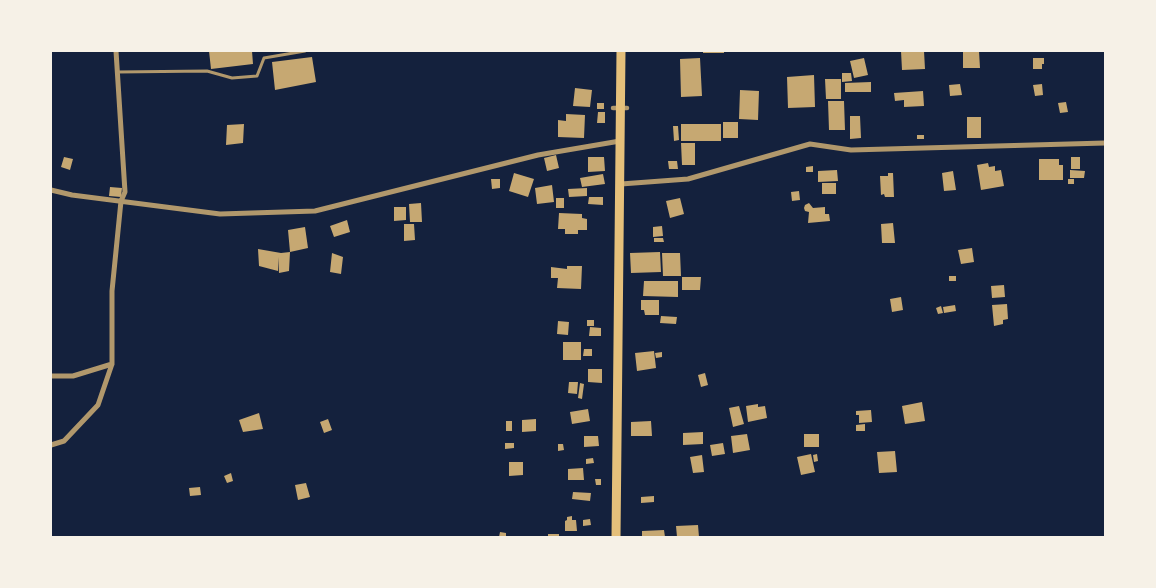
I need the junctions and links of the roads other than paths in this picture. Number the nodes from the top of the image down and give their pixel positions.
1 (116, 51) edge
2 (305, 51) edge
3 (621, 51) edge
4 (118, 72) junction
5 (620, 141) junction
6 (1105, 143) edge
7 (621, 184) junction
8 (51, 190) edge
9 (121, 201) junction
10 (112, 364) junction
11 (51, 376) edge
12 (51, 445) edge
13 (616, 537) edge

1 - 4 street
2 - 4 lane
3 - 5 main road
4 - 9 street
5 - 7 main road
5 - 9 street
6 - 7 street
7 - 13 main road
8 - 9 street
9 - 10 street
10 - 11 street
10 - 12 street

